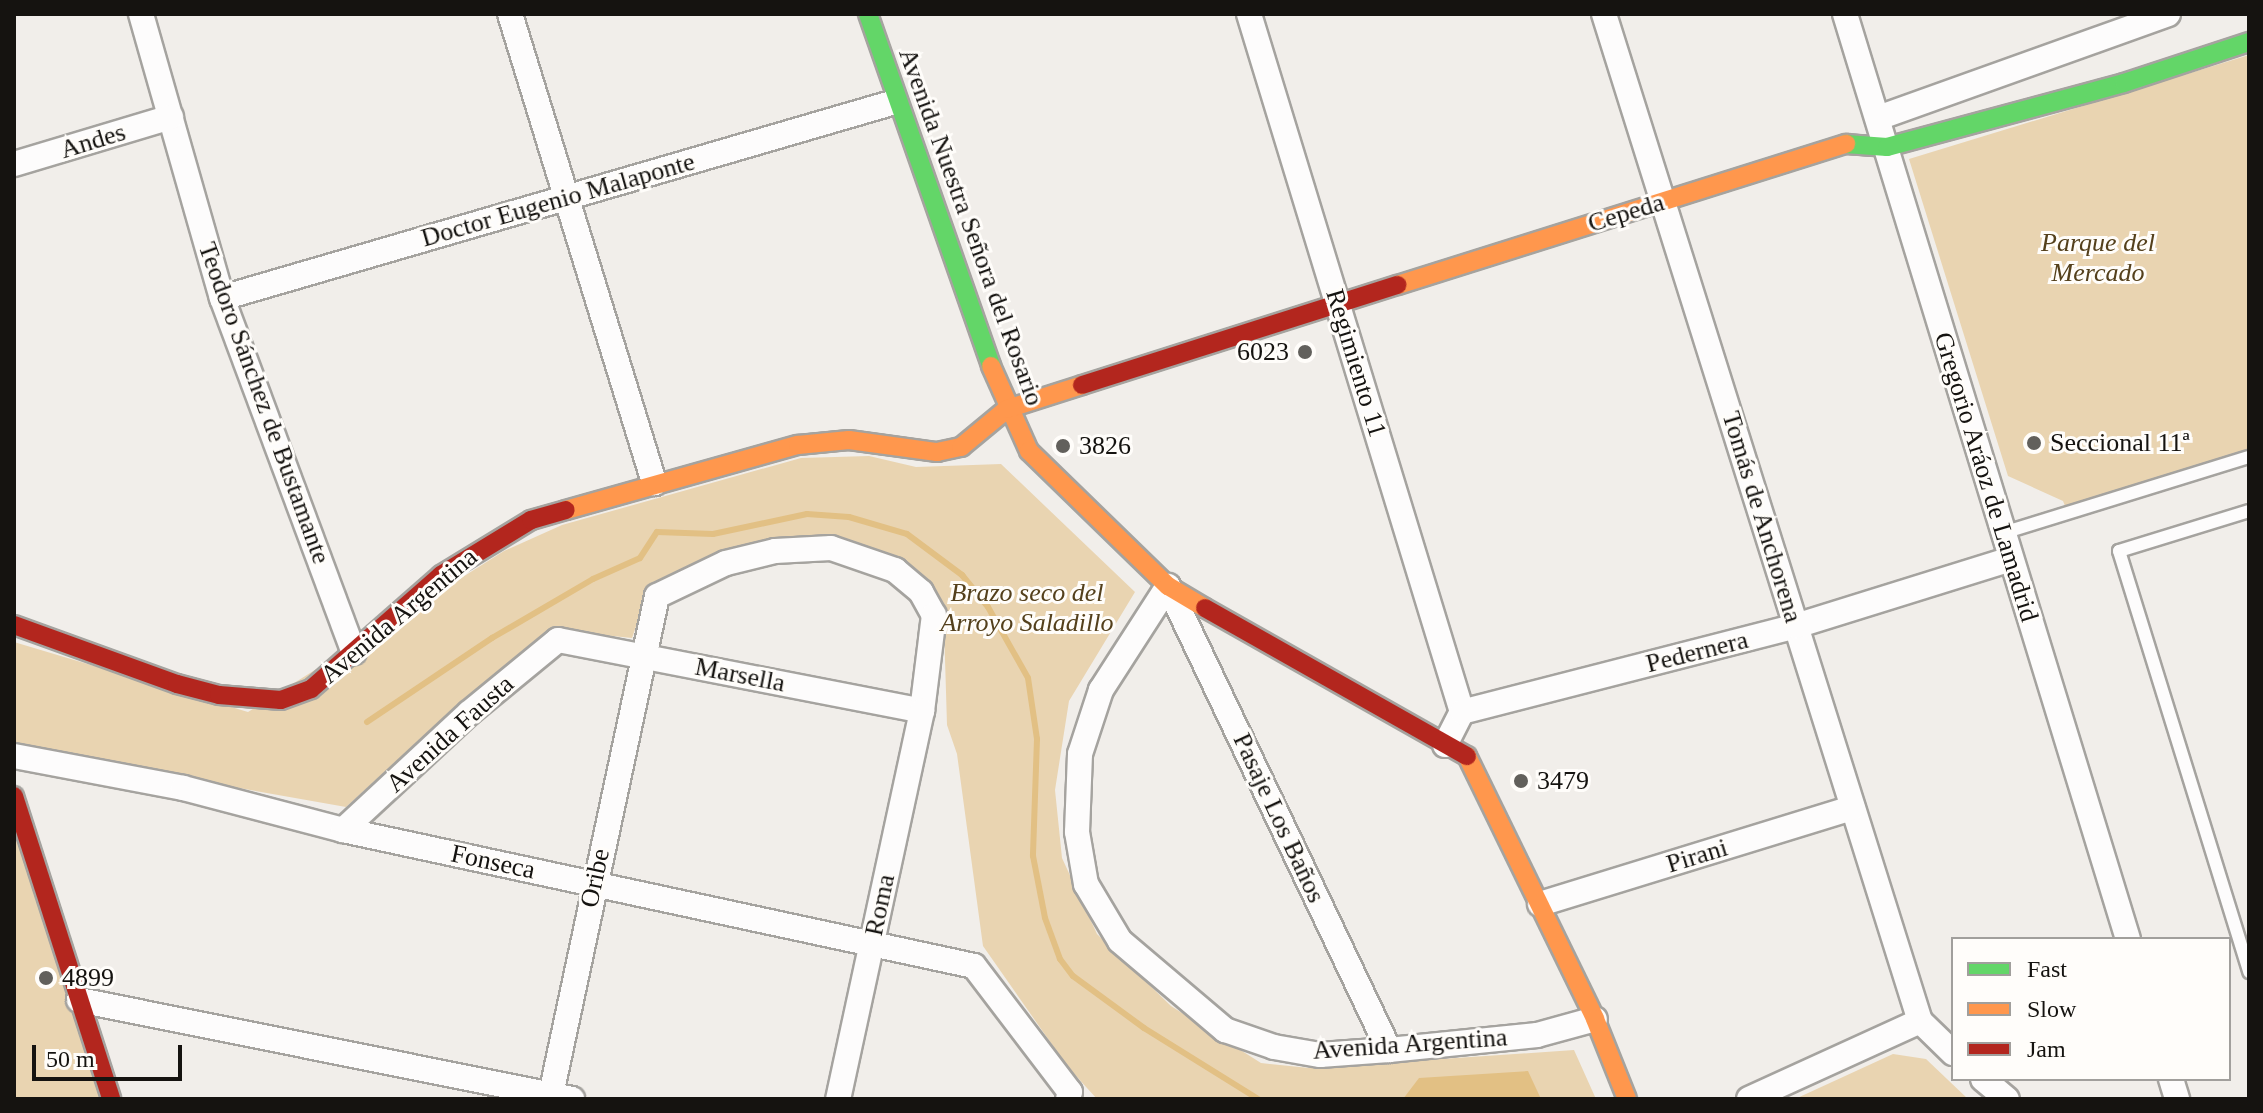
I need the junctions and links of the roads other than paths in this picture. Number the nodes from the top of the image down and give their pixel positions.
1 (141, 14) edge
2 (510, 14) edge
3 (868, 14) edge
4 (1249, 14) edge
5 (1604, 14) edge
6 (1845, 14) edge
7 (2168, 14) edge
8 (2249, 42) edge
9 (895, 102) junction
10 (171, 117) junction
11 (1878, 118) junction
12 (1887, 147) junction
13 (14, 164) edge
14 (566, 197) junction
15 (1663, 202) junction
16 (222, 298) junction
17 (1338, 304) junction
18 (1007, 409) junction
19 (2249, 457) edge
20 (654, 483) junction
21 (2249, 511) edge
22 (2003, 533) junction
23 (2011, 559) junction
24 (1168, 586) junction
25 (14, 625) edge
26 (1796, 626) junction
27 (558, 640) joint
28 (354, 652) junction
29 (643, 657) junction
30 (922, 711) junction
31 (1462, 712) junction
32 (1445, 745) junction
33 (14, 756) edge
34 (14, 796) edge
35 (1853, 808) junction
36 (343, 830) junction
37 (594, 884) junction
38 (1540, 904) junction
39 (2127, 937) edge
40 (872, 944) junction
41 (2249, 970) edge
42 (79, 1000) junction
43 (1595, 1019) junction
44 (1920, 1021) junction
45 (1389, 1050) junction
46 (1951, 1051) edge
47 (1985, 1081) edge
48 (1069, 1096) edge
49 (557, 1097) edge
50 (111, 1099) edge
51 (838, 1099) edge
52 (1627, 1099) edge
53 (1749, 1099) edge
54 (2007, 1099) edge

1 - 10 street, Teodoro Sánchez de Bustamante
2 - 14 street
3 - 9 street, Avenida Nuestra Señora del Rosario
4 - 17 street, Regimiento 11
5 - 15 street, Tomás de Anchorena
6 - 11 street, Gregorio Aráoz de Lamadrid
7 - 11 street
8 - 12 street, Cepeda
9 - 14 street, Doctor Eugenio Malaponte
9 - 18 street, Avenida Nuestra Señora del Rosario
10 - 13 street, Andes
10 - 16 street, Teodoro Sánchez de Bustamante
11 - 12 street, Gregorio Aráoz de Lamadrid
12 - 15 street, Cepeda
12 - 22 street, Gregorio Aráoz de Lamadrid
14 - 16 street, Doctor Eugenio Malaponte
14 - 20 street
15 - 17 street, Cepeda
15 - 26 street, Tomás de Anchorena
16 - 28 street, Teodoro Sánchez de Bustamante
17 - 18 street, Cepeda
17 - 31 street, Regimiento 11
18 - 20 street, Avenida Argentina
18 - 24 street, Avenida Nuestra Señora del Rosario
19 - 22 lane
20 - 28 street, Avenida Argentina
21 - 41 lane
22 - 23 street, Gregorio Aráoz de Lamadrid
23 - 26 street, Pedernera
23 - 39 street, Gregorio Aráoz de Lamadrid
24 - 32 street, Avenida Nuestra Señora del Rosario
24 - 45 street, Pasaje Los Baños
24 - 45 street, Avenida Argentina
25 - 28 street, Avenida Argentina
26 - 31 street, Pedernera
26 - 35 street, Tomás de Anchorena
27 - 29 street, Marsella
27 - 36 street, Avenida Fausta
29 - 30 street, Marsella
29 - 30 street
29 - 37 street, Oribe
30 - 40 street, Roma
31 - 32 street
32 - 38 street, Avenida Nuestra Señora del Rosario
33 - 36 street, Fonseca
34 - 42 street
35 - 38 street, Pirani
35 - 44 street, Tomás de Anchorena
36 - 37 street, Fonseca
37 - 40 street, Fonseca
37 - 49 street, Oribe
38 - 43 street, Avenida Nuestra Señora del Rosario
40 - 48 street, Fonseca
40 - 51 street, Roma
42 - 49 street
42 - 50 street
43 - 45 street, Avenida Argentina
43 - 52 street, Avenida Nuestra Señora del Rosario
44 - 46 street
44 - 53 street
47 - 54 street

